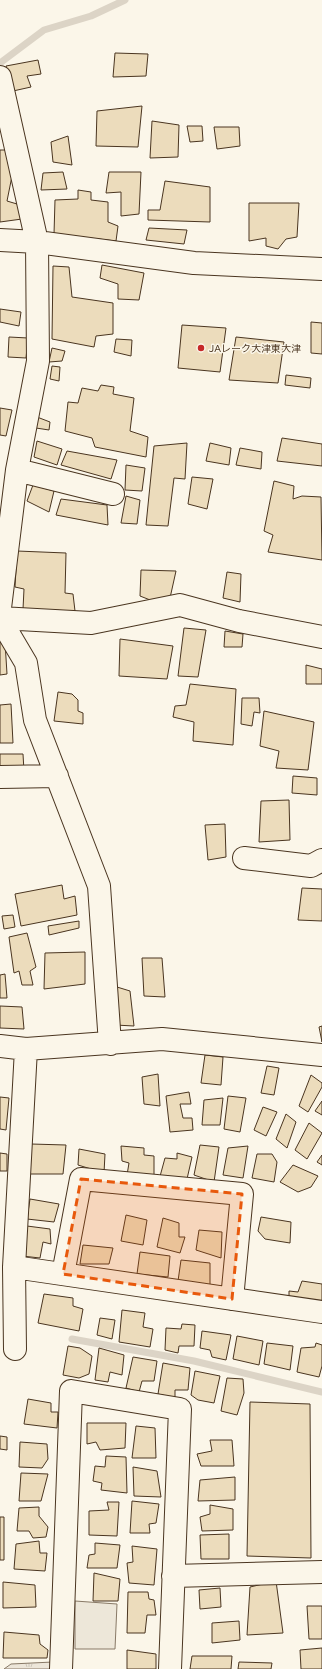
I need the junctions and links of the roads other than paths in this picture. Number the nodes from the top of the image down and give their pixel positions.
1 (0, 77) edge
2 (0, 240) edge
3 (37, 242) junction
4 (322, 269) edge
5 (17, 470) junction
6 (113, 494) dead end
7 (0, 608) edge
8 (0, 618) edge
9 (322, 637) edge
10 (57, 776) junction
11 (0, 777) edge
12 (244, 858) dead end
13 (322, 860) edge
14 (110, 1044) junction
15 (0, 1046) edge
16 (26, 1049) junction
17 (322, 1055) edge
18 (14, 1267) junction
19 (63, 1274) junction
20 (232, 1299) junction
21 (322, 1312) edge
22 (15, 1349) dead end
23 (322, 1572) edge
24 (173, 1576) junction
25 (61, 1669) edge
26 (170, 1669) edge

1 - 3 street
2 - 3 street
3 - 4 street
3 - 5 street
5 - 6 street
5 - 7 street
8 - 9 street
8 - 10 street
10 - 11 street
10 - 14 street
12 - 13 street
14 - 16 street
14 - 17 street
15 - 16 street
16 - 18 street
18 - 19 street
18 - 22 street
19 - 20 street
19 - 20 street
20 - 21 street
23 - 24 street
24 - 25 street
24 - 26 street

